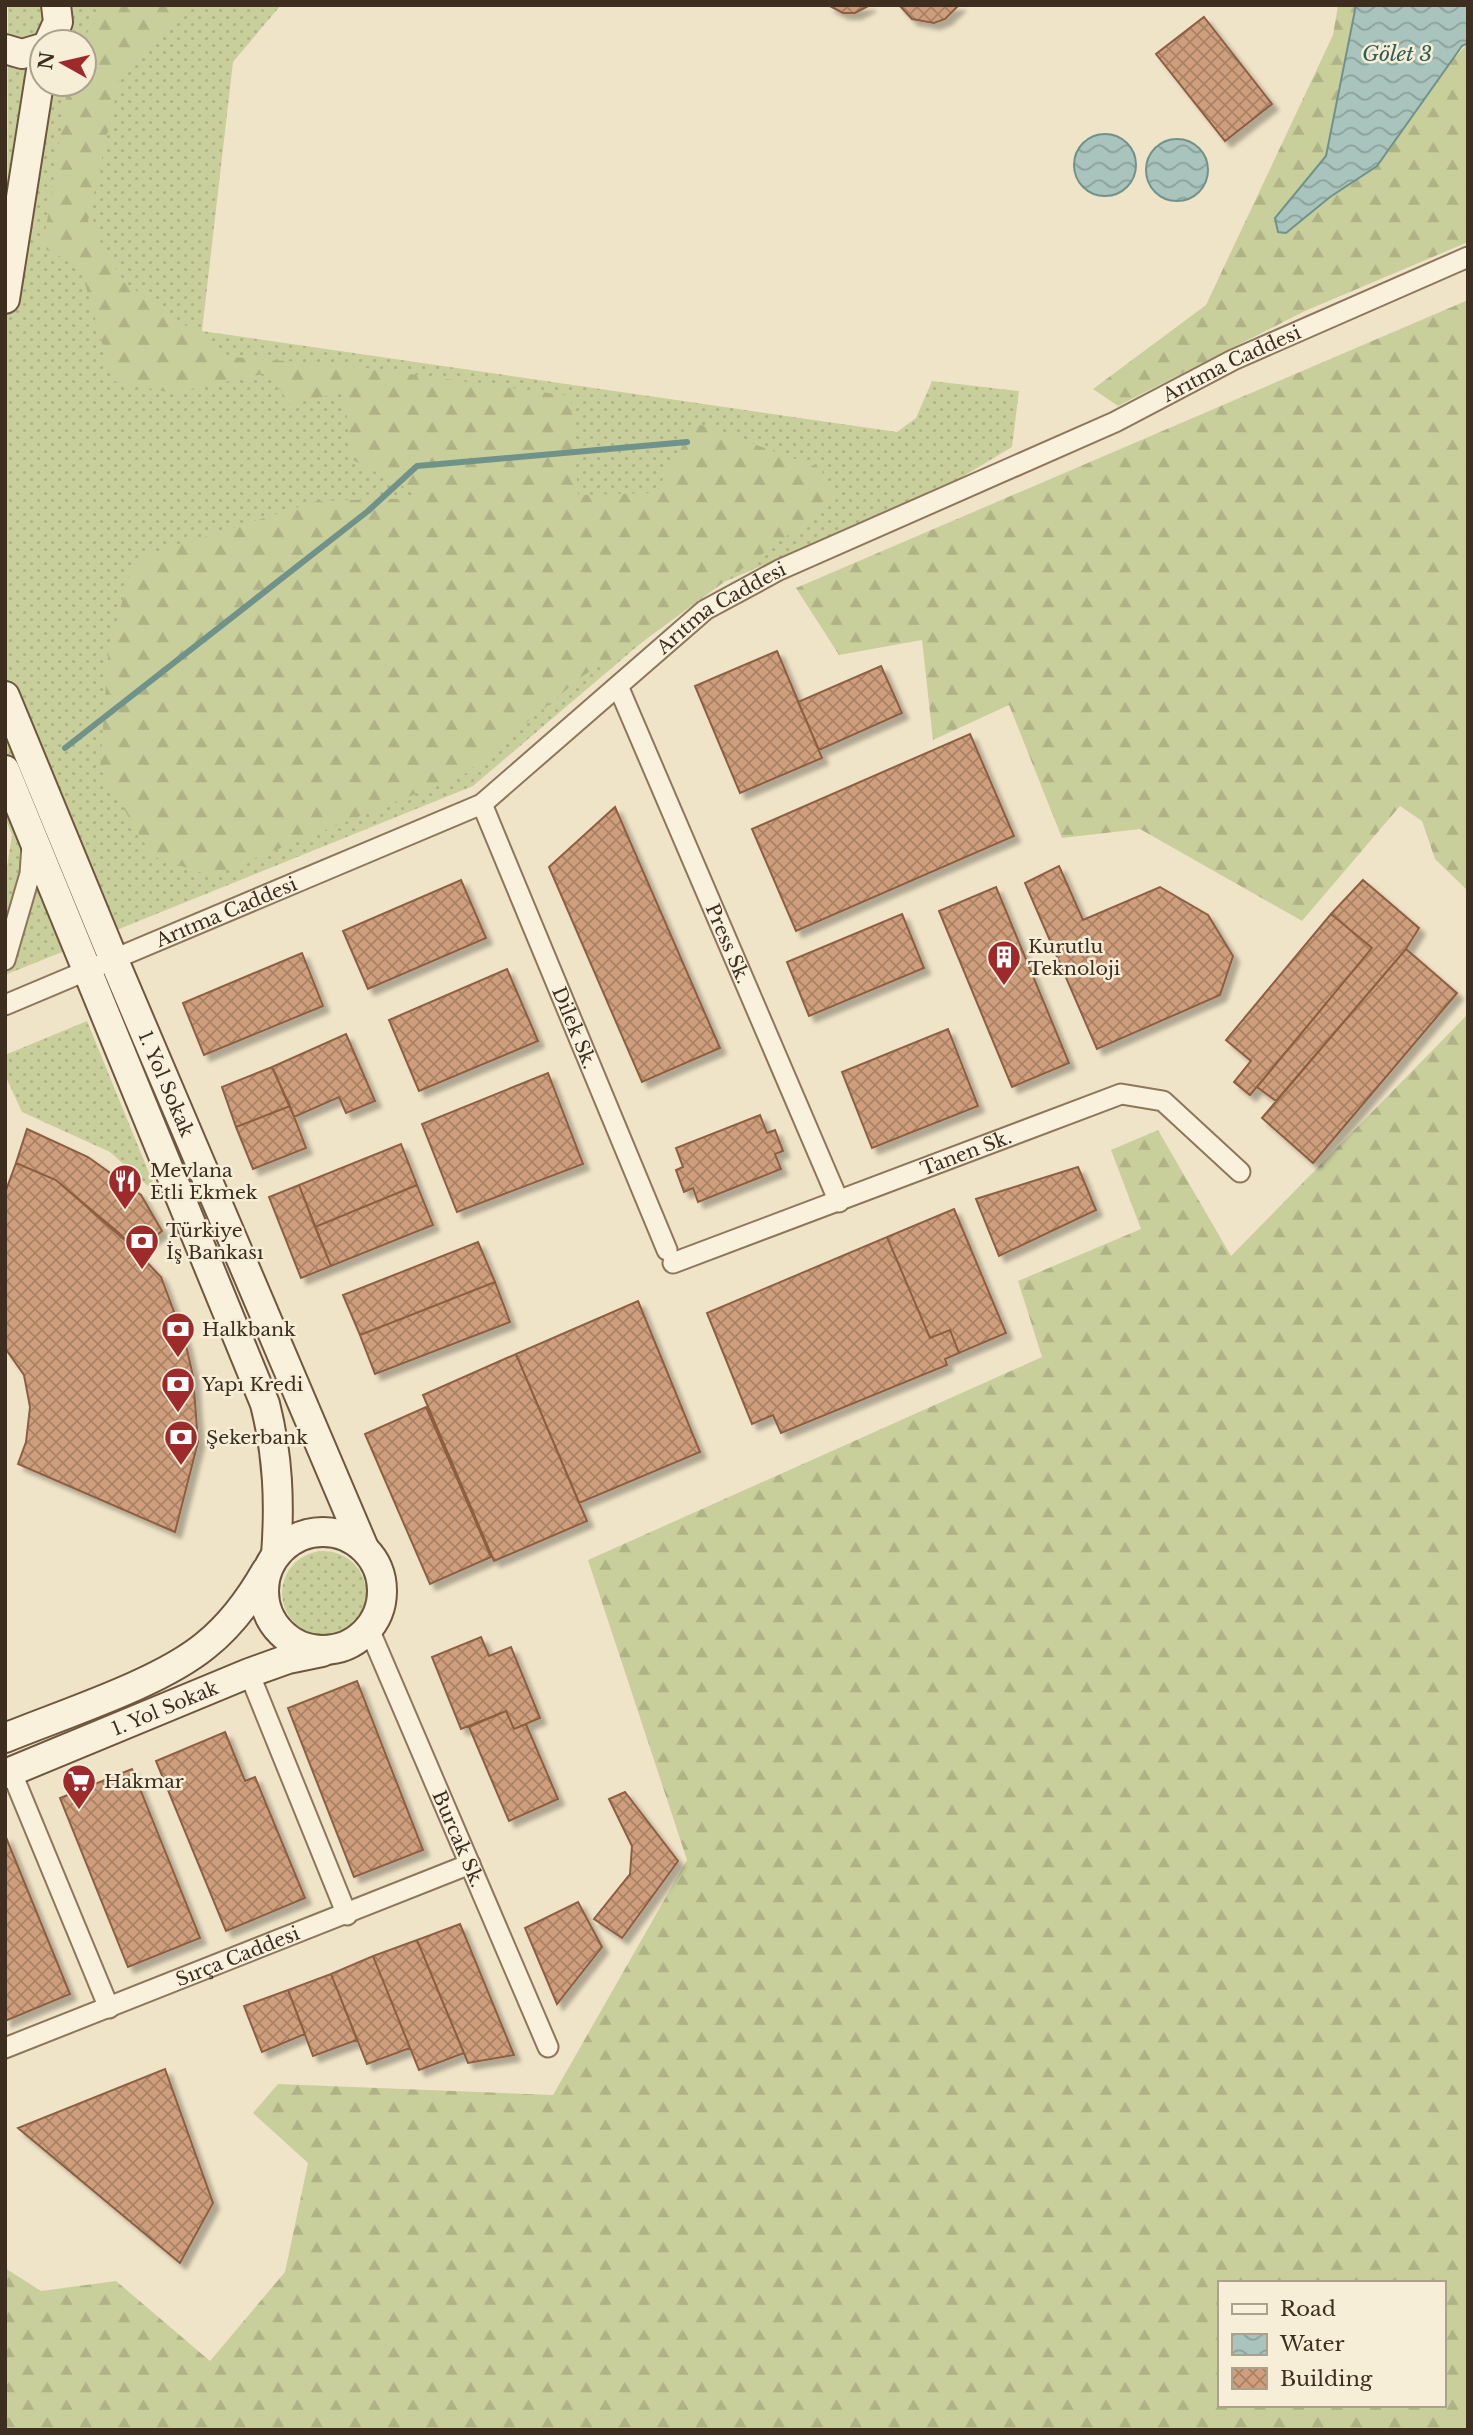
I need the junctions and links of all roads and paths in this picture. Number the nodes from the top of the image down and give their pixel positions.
1 (5, 49) edge
2 (28, 52) edge
3 (37, 98) edge
4 (1468, 257) edge
5 (5, 299) edge
6 (618, 686) junction
7 (5, 696) edge
8 (5, 770) edge
9 (482, 804) junction
10 (33, 834) junction
11 (113, 958) junction
12 (5, 960) edge
13 (86, 972) junction
14 (5, 1005) edge
15 (1240, 1172) dead end
16 (839, 1202) junction
17 (670, 1256) joint
18 (364, 1548) junction
19 (273, 1560) junction
20 (369, 1629) junction
21 (328, 1650) junction
22 (248, 1674) junction
23 (5, 1738) edge
24 (8, 1772) edge
25 (470, 1864) junction
26 (347, 1915) junction
27 (109, 2008) junction
28 (5, 2048) edge
29 (548, 2048) dead end

1 - 2 main road
3 - 5 main road
4 - 6 street, Arıtma Caddesi
6 - 9 street, Arıtma Caddesi
6 - 16 street, Press Sk.
7 - 11 main road, 1. Yol Sokak
8 - 10 main road, 1. Yol Sokak
9 - 11 street, Arıtma Caddesi
9 - 17 street, Dilek Sk.
10 - 12 street
10 - 13 main road, 1. Yol Sokak
11 - 13 street, Arıtma Caddesi
11 - 18 main road, 1. Yol Sokak
13 - 14 street, Arıtma Caddesi
13 - 19 main road, 1. Yol Sokak
15 - 16 street, Tanen Sk.
16 - 17 street, Tanen Sk.
18 - 19 main road, 1. Yol Sokak
18 - 20 main road, 1. Yol Sokak
19 - 21 main road, 1. Yol Sokak
19 - 23 main road, 1. Yol Sokak
20 - 21 main road, 1. Yol Sokak
20 - 25 street, Burcak Sk.
21 - 22 main road, 1. Yol Sokak
22 - 24 main road, 1. Yol Sokak
22 - 26 street
24 - 27 street
25 - 26 street, Sırça Caddesi
25 - 29 street, Burcak Sk.
26 - 27 street, Sırça Caddesi
27 - 28 street, Sırça Caddesi

